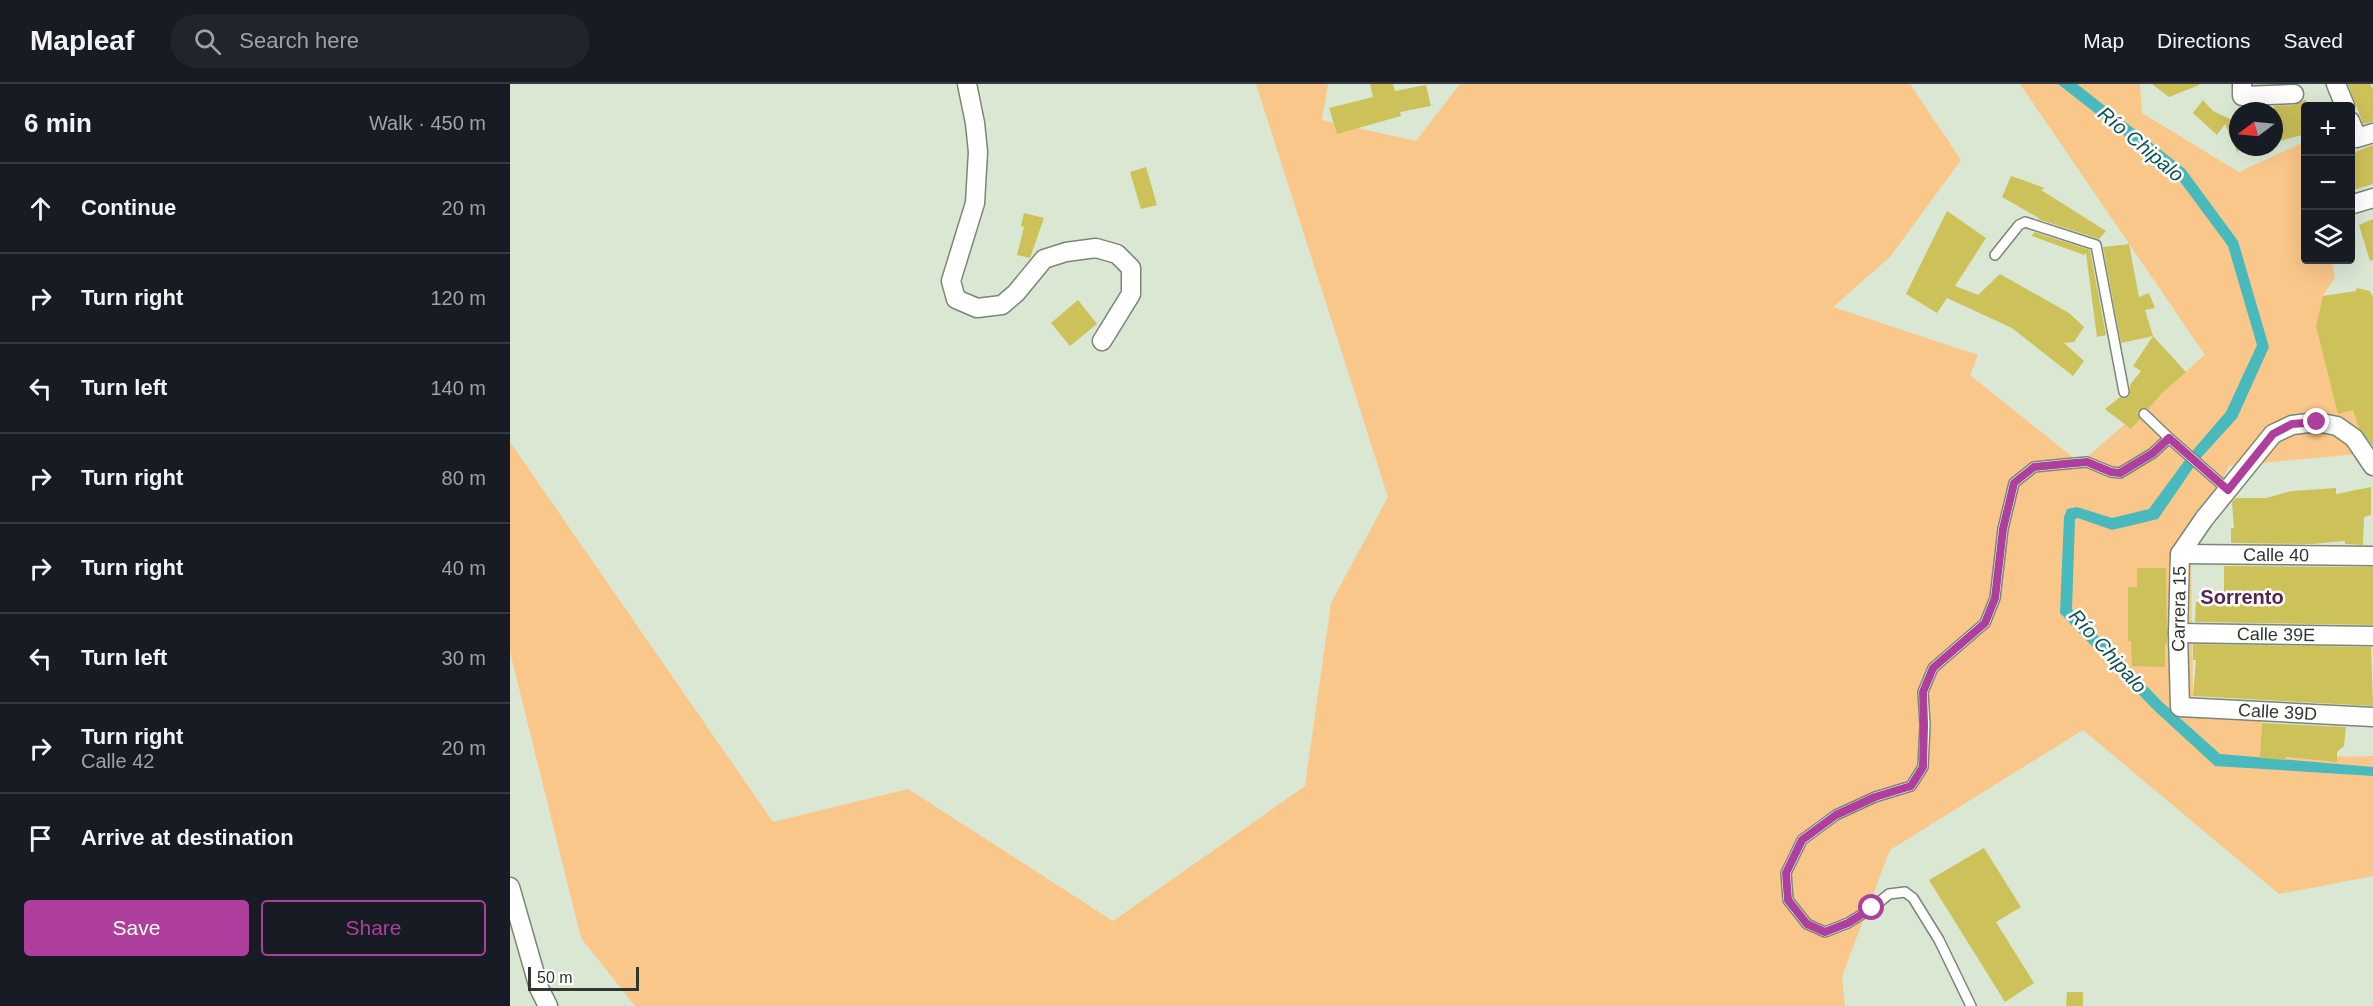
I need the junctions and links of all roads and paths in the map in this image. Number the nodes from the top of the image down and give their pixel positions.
1 (967, 84) edge
2 (2242, 84) edge
3 (2336, 84) edge
4 (2294, 94) dead end
5 (2343, 102) edge
6 (2373, 198) edge
7 (2355, 203) edge
8 (1995, 255) dead end
9 (1102, 341) dead end
10 (2124, 392) dead end
11 (2144, 414) dead end
12 (2169, 438) junction
13 (2373, 466) edge
14 (2228, 490) junction
15 (2180, 554) junction
16 (2373, 556) edge
17 (2178, 633) junction
18 (2373, 636) edge
19 (2180, 707) joint
20 (2373, 717) edge
21 (510, 887) edge
22 (548, 1006) edge
23 (1971, 1006) edge

1 - 9 street
2 - 4 street
3 - 5 street
6 - 7 street
8 - 10 lane
11 - 12 lane
12 - 14 lane
12 - 23 lane
13 - 14 street, Carrera 15
14 - 15 street, Carrera 15
15 - 16 street, Calle 40
15 - 17 street, Carrera 15
17 - 18 street, Calle 39E
17 - 19 street, Carrera 15
19 - 20 street, Calle 39D
21 - 22 street

